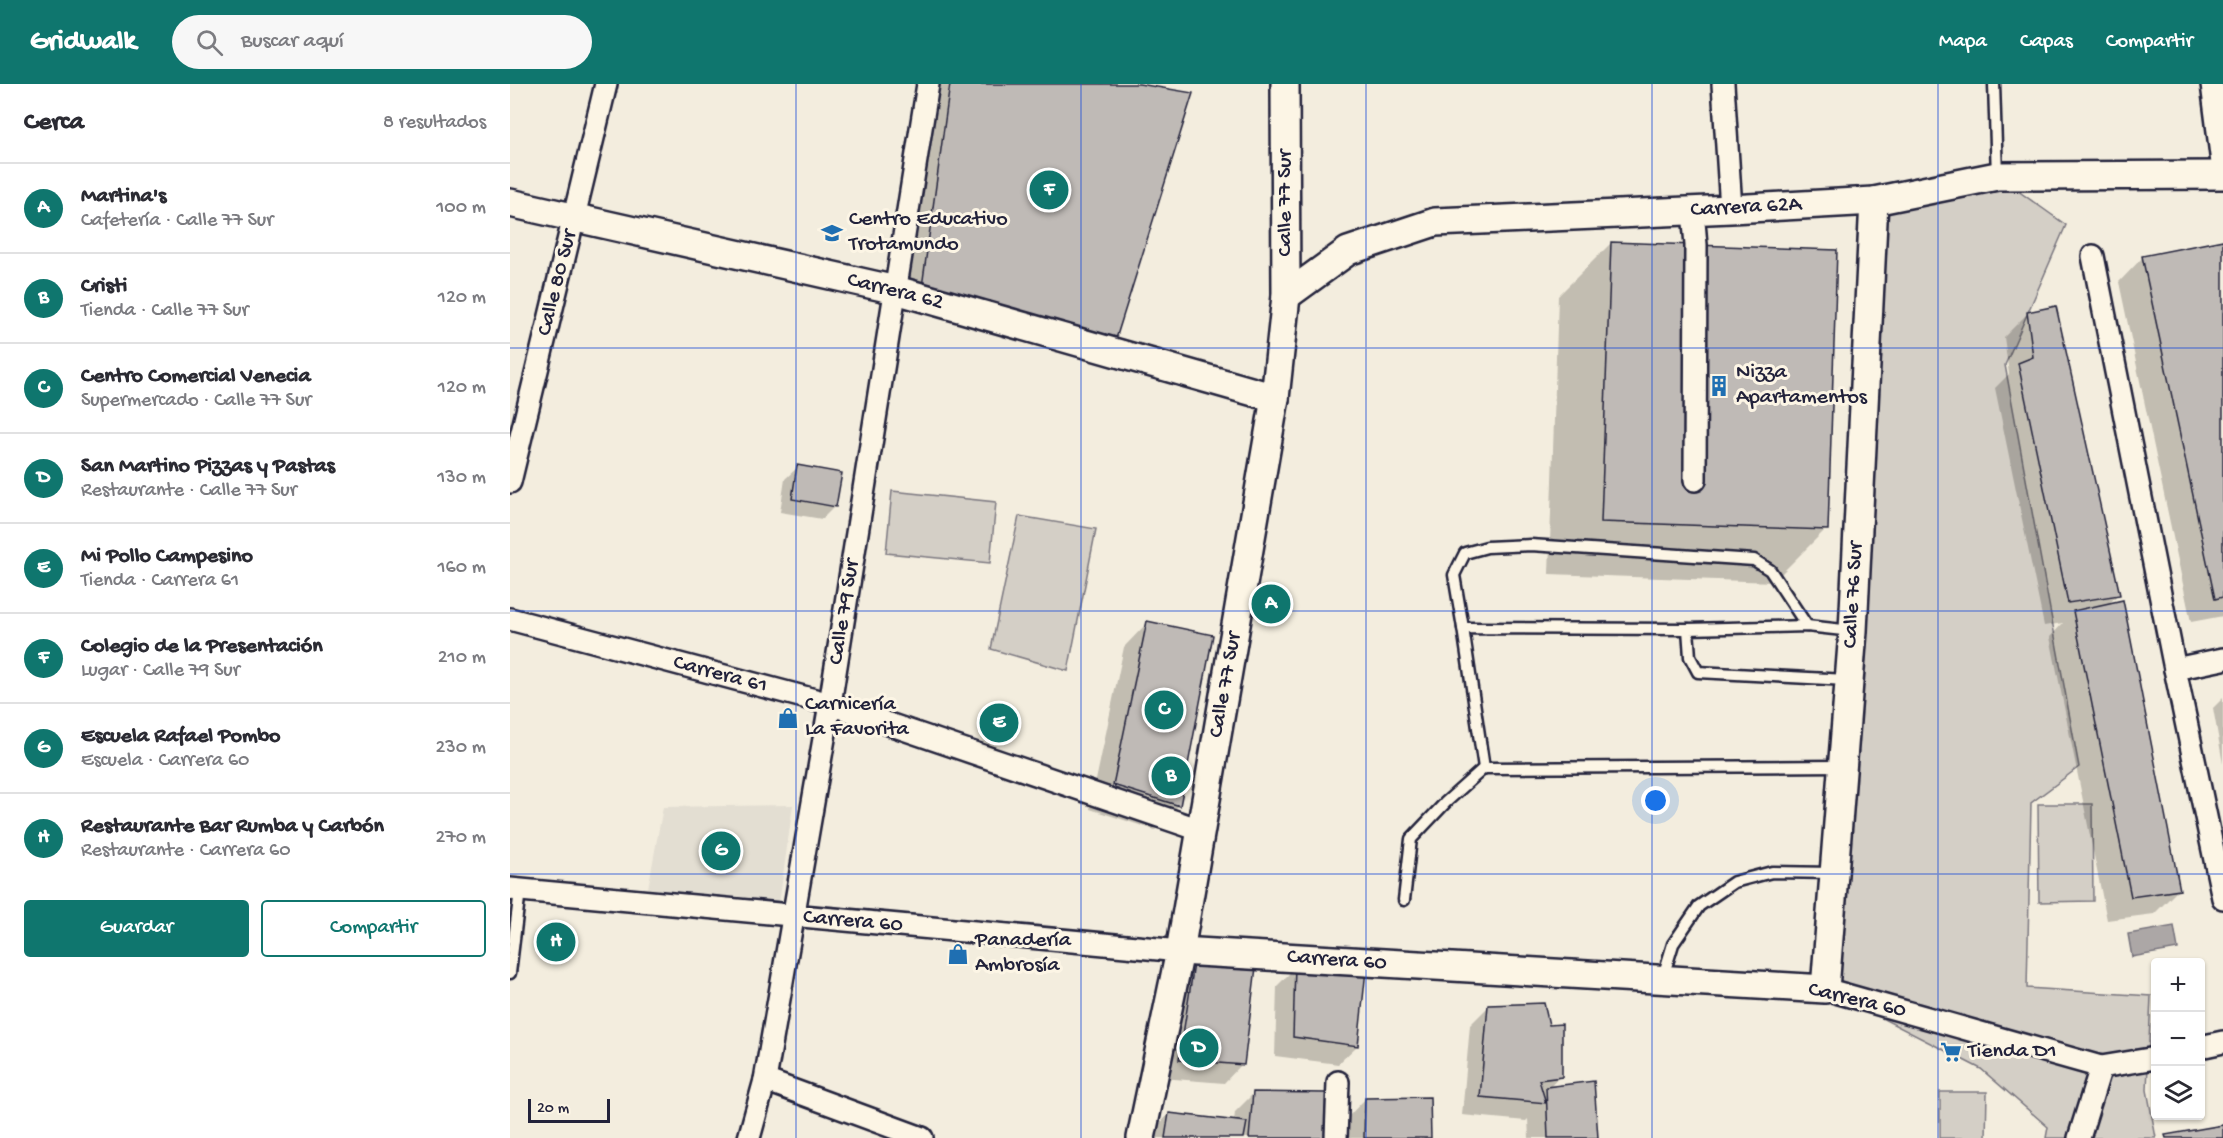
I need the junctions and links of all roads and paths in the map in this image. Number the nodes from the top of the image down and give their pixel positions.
1 (606, 84) edge
2 (928, 84) edge
3 (1285, 84) edge
4 (1723, 84) edge
5 (1994, 84) edge
6 (2212, 84) edge
7 (2223, 173) edge
8 (1997, 176) junction
9 (1874, 201) junction
10 (510, 203) edge
11 (1731, 209) junction
12 (1693, 211) junction
13 (574, 218) junction
14 (2093, 256) dead end
15 (896, 290) junction
16 (1286, 296) junction
17 (1275, 398) junction
18 (1695, 480) dead end
19 (510, 482) edge
20 (510, 619) edge
21 (1808, 626) junction
22 (1463, 628) junction
23 (1688, 629) junction
24 (1853, 631) junction
25 (2223, 659) edge
26 (2175, 669) junction
27 (1848, 680) junction
28 (830, 704) junction
29 (1844, 766) junction
30 (1484, 768) junction
31 (1200, 830) junction
32 (1835, 873) junction
33 (515, 889) edge
34 (2223, 898) edge
35 (1404, 900) dead end
36 (793, 916) junction
37 (1180, 951) junction
38 (510, 973) edge
39 (1662, 981) junction
40 (1825, 989) junction
41 (2223, 1042) edge
42 (2205, 1046) edge
43 (2151, 1059) edge
44 (2101, 1067) junction
45 (765, 1080) junction
46 (1338, 1082) dead end
47 (749, 1138) edge
48 (922, 1138) edge
49 (1141, 1138) edge
50 (1336, 1138) edge
51 (2079, 1138) edge

1 - 13 street, Calle 80 Sur
2 - 15 street, Calle 79 Sur
3 - 16 street, Calle 77 Sur
4 - 11 street
5 - 8 lane
6 - 7 street
7 - 8 street, Carrera 62A
8 - 9 street, Carrera 62A
9 - 11 street, Carrera 62A
9 - 24 street, Calle 76 Sur
10 - 13 street, Carrera 62
11 - 12 street, Carrera 62A
12 - 16 street, Carrera 62A
12 - 18 street
13 - 15 street, Carrera 62
13 - 19 street, Calle 80 Sur
14 - 26 street
15 - 17 street, Carrera 62
15 - 28 street, Calle 79 Sur
16 - 17 street, Calle 77 Sur
17 - 31 street, Calle 77 Sur
20 - 28 street, Carrera 61
21 - 22 lane
21 - 23 lane
21 - 24 lane
22 - 23 lane
22 - 30 lane
23 - 27 lane
24 - 27 street, Calle 76 Sur
25 - 26 street
26 - 34 street
27 - 29 street, Calle 76 Sur
28 - 31 street, Carrera 61
28 - 36 street, Calle 79 Sur
29 - 30 lane
29 - 32 street, Calle 76 Sur
30 - 35 lane
31 - 37 street, Calle 77 Sur
32 - 39 lane
32 - 40 street, Calle 76 Sur
33 - 36 street, Carrera 60
33 - 38 lane
36 - 37 street, Carrera 60
36 - 45 street, Calle 79 Sur
37 - 39 street, Carrera 60
37 - 49 street, Calle 77 Sur
39 - 40 street, Carrera 60
40 - 44 street, Carrera 60
41 - 42 street
43 - 44 street, Carrera 60
44 - 51 street
45 - 47 street, Calle 79 Sur
45 - 48 street
46 - 50 street

